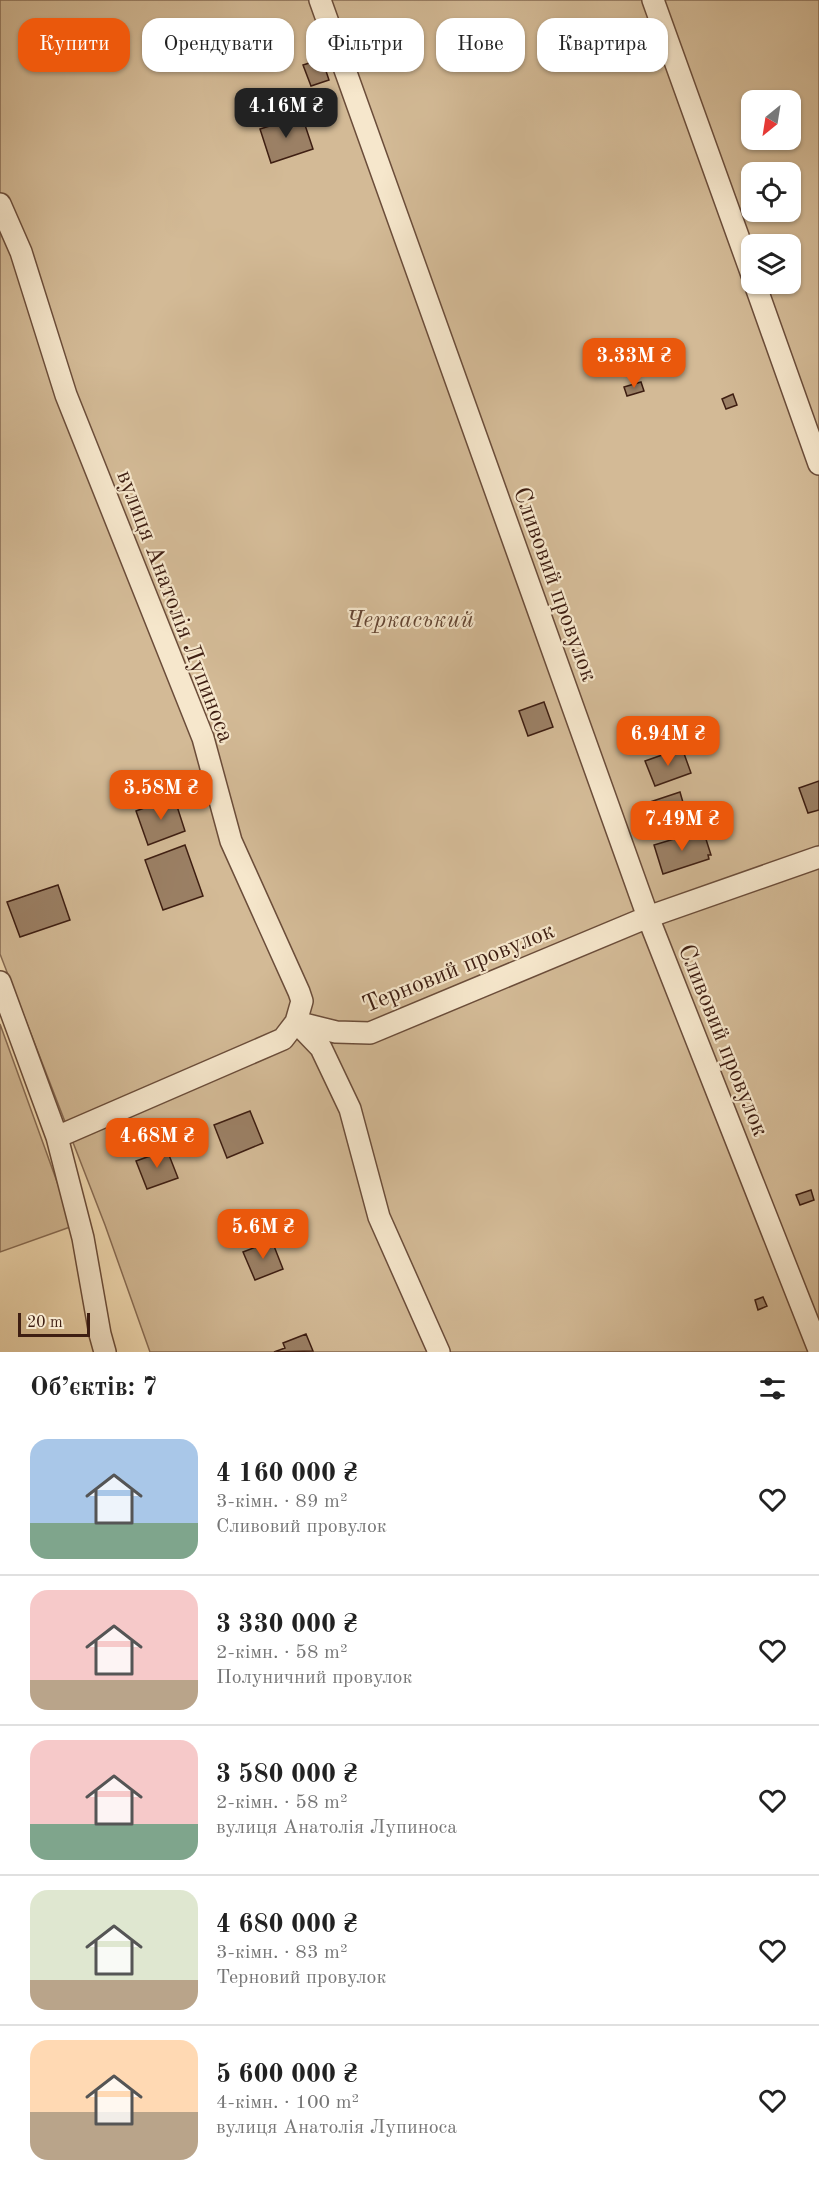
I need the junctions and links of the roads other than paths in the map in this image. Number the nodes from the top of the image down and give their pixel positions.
1 (320, 0) edge
2 (653, 0) edge
3 (0, 204) edge
4 (741, 244) edge
5 (758, 294) edge
6 (819, 464) edge
7 (819, 857) edge
8 (648, 917) junction
9 (0, 982) edge
10 (296, 1022) junction
11 (57, 1137) junction
12 (819, 1350) edge
13 (105, 1352) edge
14 (439, 1352) edge

1 - 8 street, Сливовий провулок
2 - 4 street
3 - 10 street, вулиця Анатолія Лупиноса
5 - 6 street
7 - 8 street, Терновий провулок
8 - 10 street, Терновий провулок
8 - 12 street, Сливовий провулок
9 - 11 street
10 - 11 street
10 - 14 street
11 - 13 street

